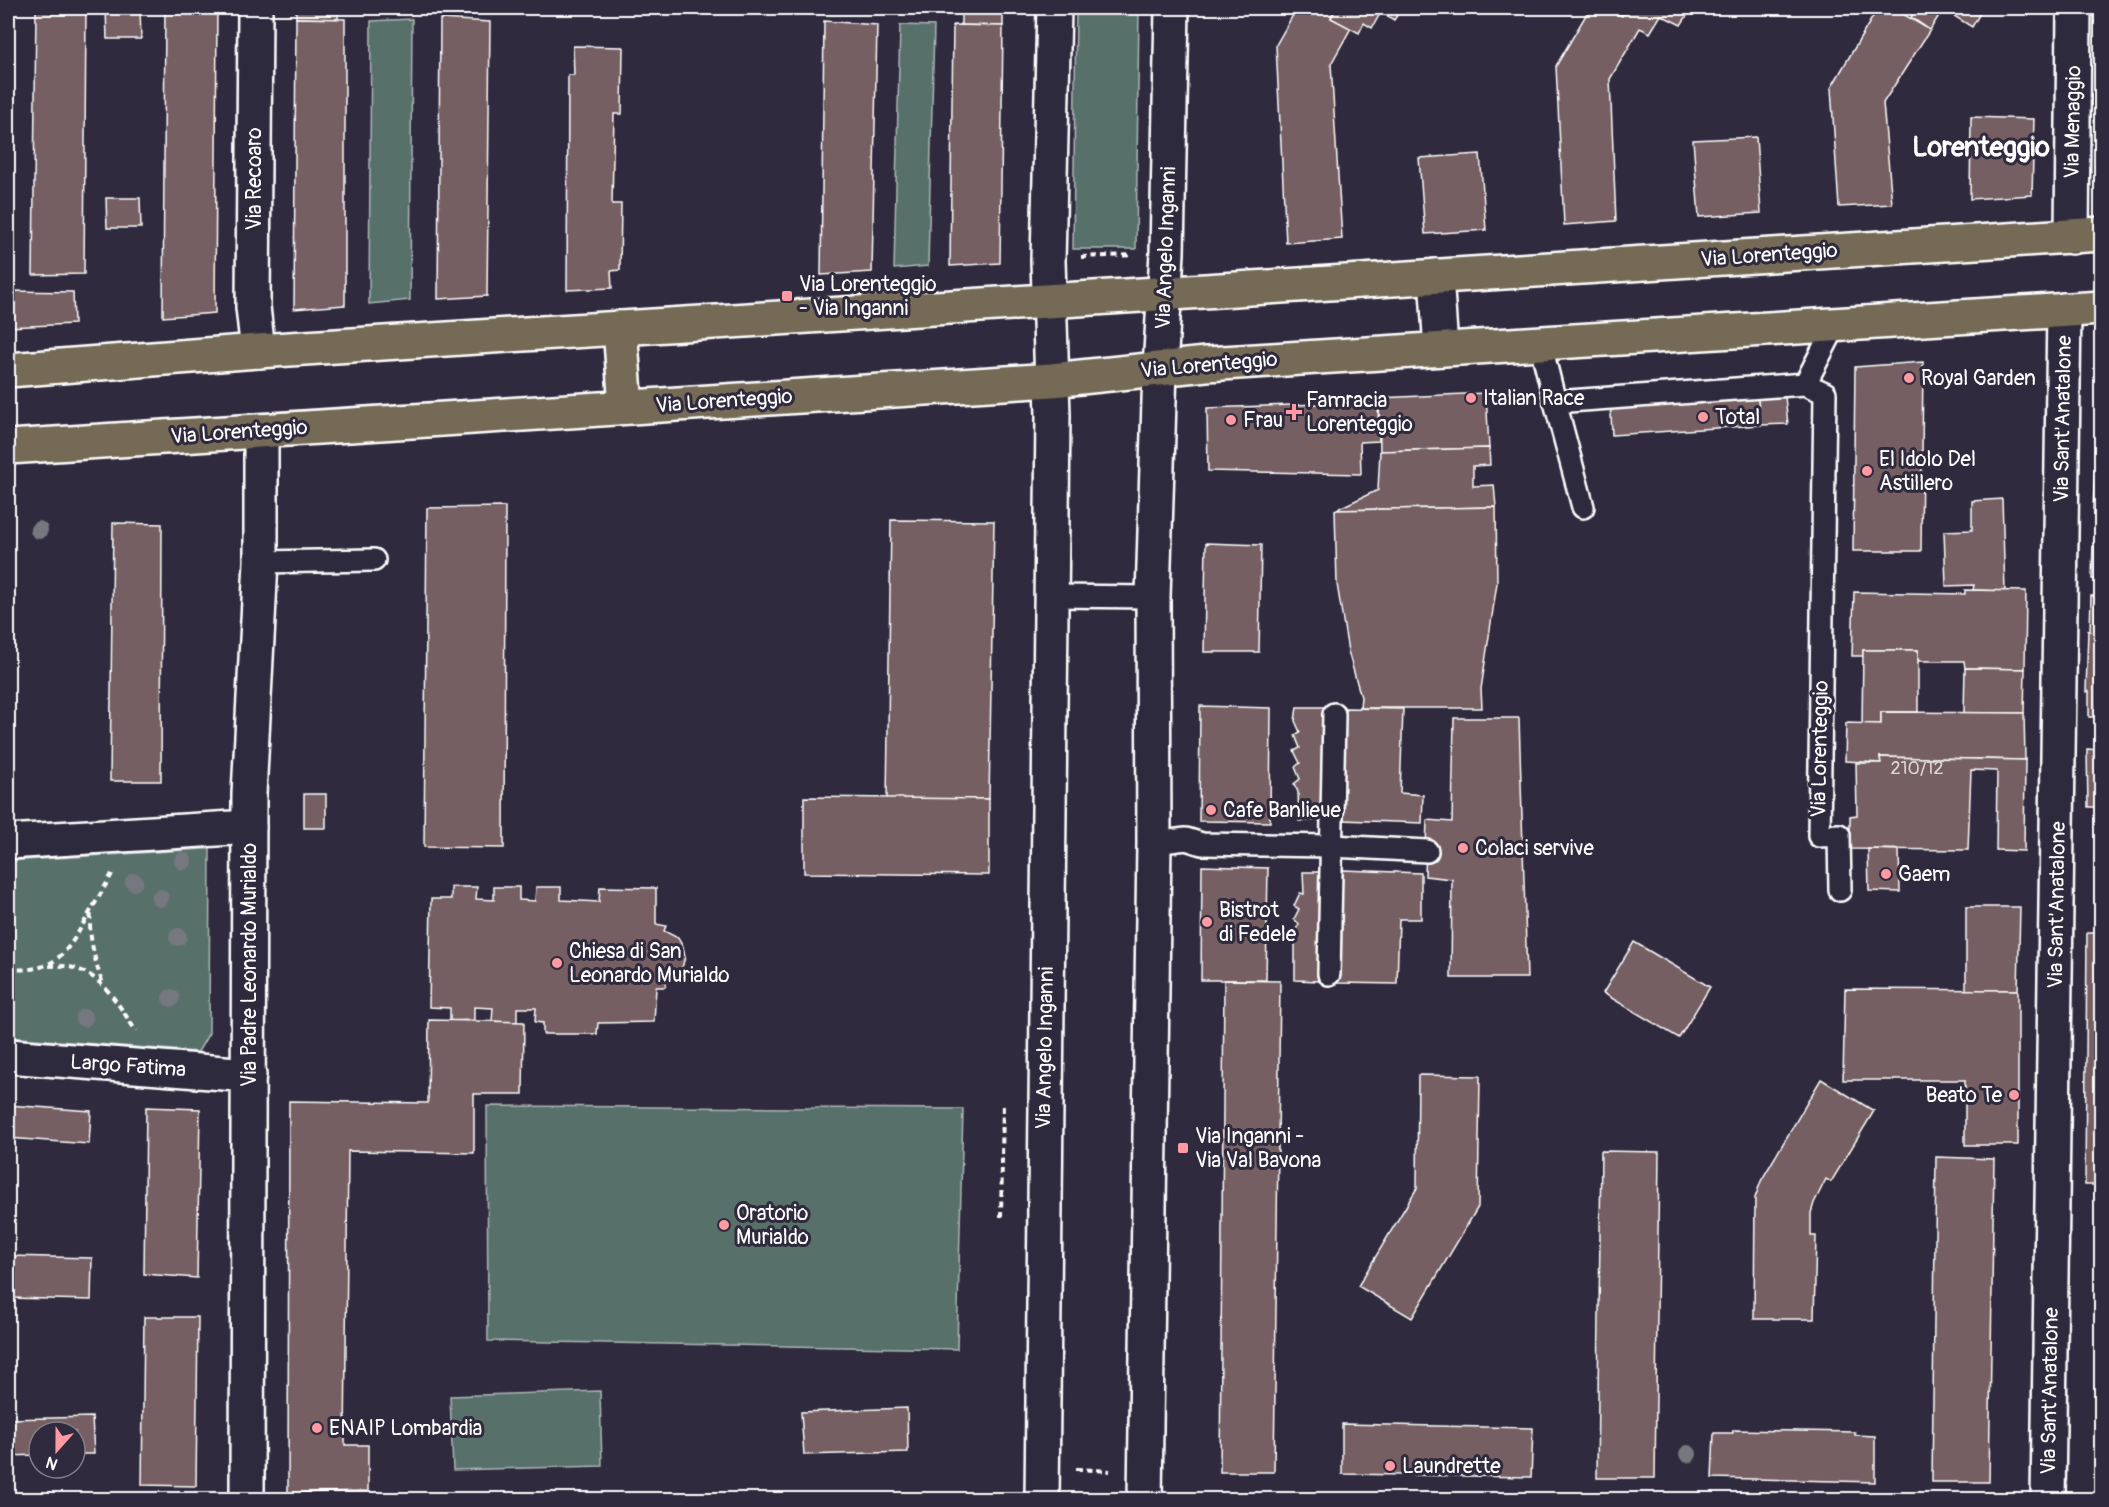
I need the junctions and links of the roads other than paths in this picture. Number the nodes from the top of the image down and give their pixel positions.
1 (255, 8) edge
2 (1054, 8) edge
3 (1172, 8) edge
4 (2074, 8) edge
5 (2087, 235) edge
6 (1436, 276) junction
7 (1165, 293) junction
8 (1049, 301) junction
9 (2102, 308) edge
10 (2064, 310) junction
11 (1836, 324) junction
12 (620, 328) junction
13 (1540, 342) junction
14 (1441, 349) junction
15 (258, 351) junction
16 (1160, 368) junction
17 (8, 369) edge
18 (1052, 380) junction
19 (1805, 384) junction
20 (1555, 402) junction
21 (626, 408) junction
22 (261, 431) junction
23 (8, 447) edge
24 (1583, 507) dead end
25 (374, 560) dead end
26 (261, 562) junction
27 (1050, 596) junction
28 (1153, 597) junction
29 (1334, 714) dead end
30 (249, 827) junction
31 (8, 842) edge
32 (1154, 843) junction
33 (1332, 846) junction
34 (1427, 851) dead end
35 (1840, 890) dead end
36 (1329, 974) dead end
37 (8, 1056) edge
38 (249, 1075) junction
39 (247, 1500) edge
40 (1042, 1500) edge
41 (1145, 1500) edge
42 (2048, 1500) edge

1 - 15 street, Via Recoaro
2 - 8 street, Via Angelo Inganni
3 - 7 street, Via Angelo Inganni
4 - 5 street, Via Menaggio
5 - 6 main road, Via Lorenteggio
6 - 7 main road, Via Lorenteggio
6 - 14 street
7 - 8 main road, Via Lorenteggio
7 - 16 street, Via Angelo Inganni
8 - 12 main road, Via Lorenteggio
8 - 18 street, Via Angelo Inganni
9 - 10 main road, Via Lorenteggio
10 - 11 main road, Via Lorenteggio
10 - 42 street, Via Sant'Anatalone
11 - 13 main road, Via Lorenteggio
11 - 19 lane
12 - 15 main road, Via Lorenteggio
12 - 21 main road
13 - 14 main road, Via Lorenteggio
13 - 20 lane
14 - 16 main road, Via Lorenteggio
15 - 17 main road, Via Lorenteggio
16 - 18 main road, Via Lorenteggio
16 - 28 street, Via Angelo Inganni
18 - 21 main road, Via Lorenteggio
18 - 27 street, Via Angelo Inganni
19 - 20 lane
19 - 35 lane, Via Lorenteggio
20 - 24 lane
21 - 22 main road, Via Lorenteggio
22 - 23 main road, Via Lorenteggio
22 - 26 street, Via Padre Leonardo Murialdo
25 - 26 lane
26 - 30 street, Via Padre Leonardo Murialdo
27 - 28 lane
27 - 40 street, Via Angelo Inganni
28 - 32 street, Via Angelo Inganni
29 - 33 lane
30 - 31 street
30 - 38 street, Via Padre Leonardo Murialdo
32 - 33 lane
32 - 41 street, Via Angelo Inganni
33 - 34 lane
33 - 36 lane
37 - 38 street, Largo Fatima
38 - 39 street, Via Padre Leonardo Murialdo

